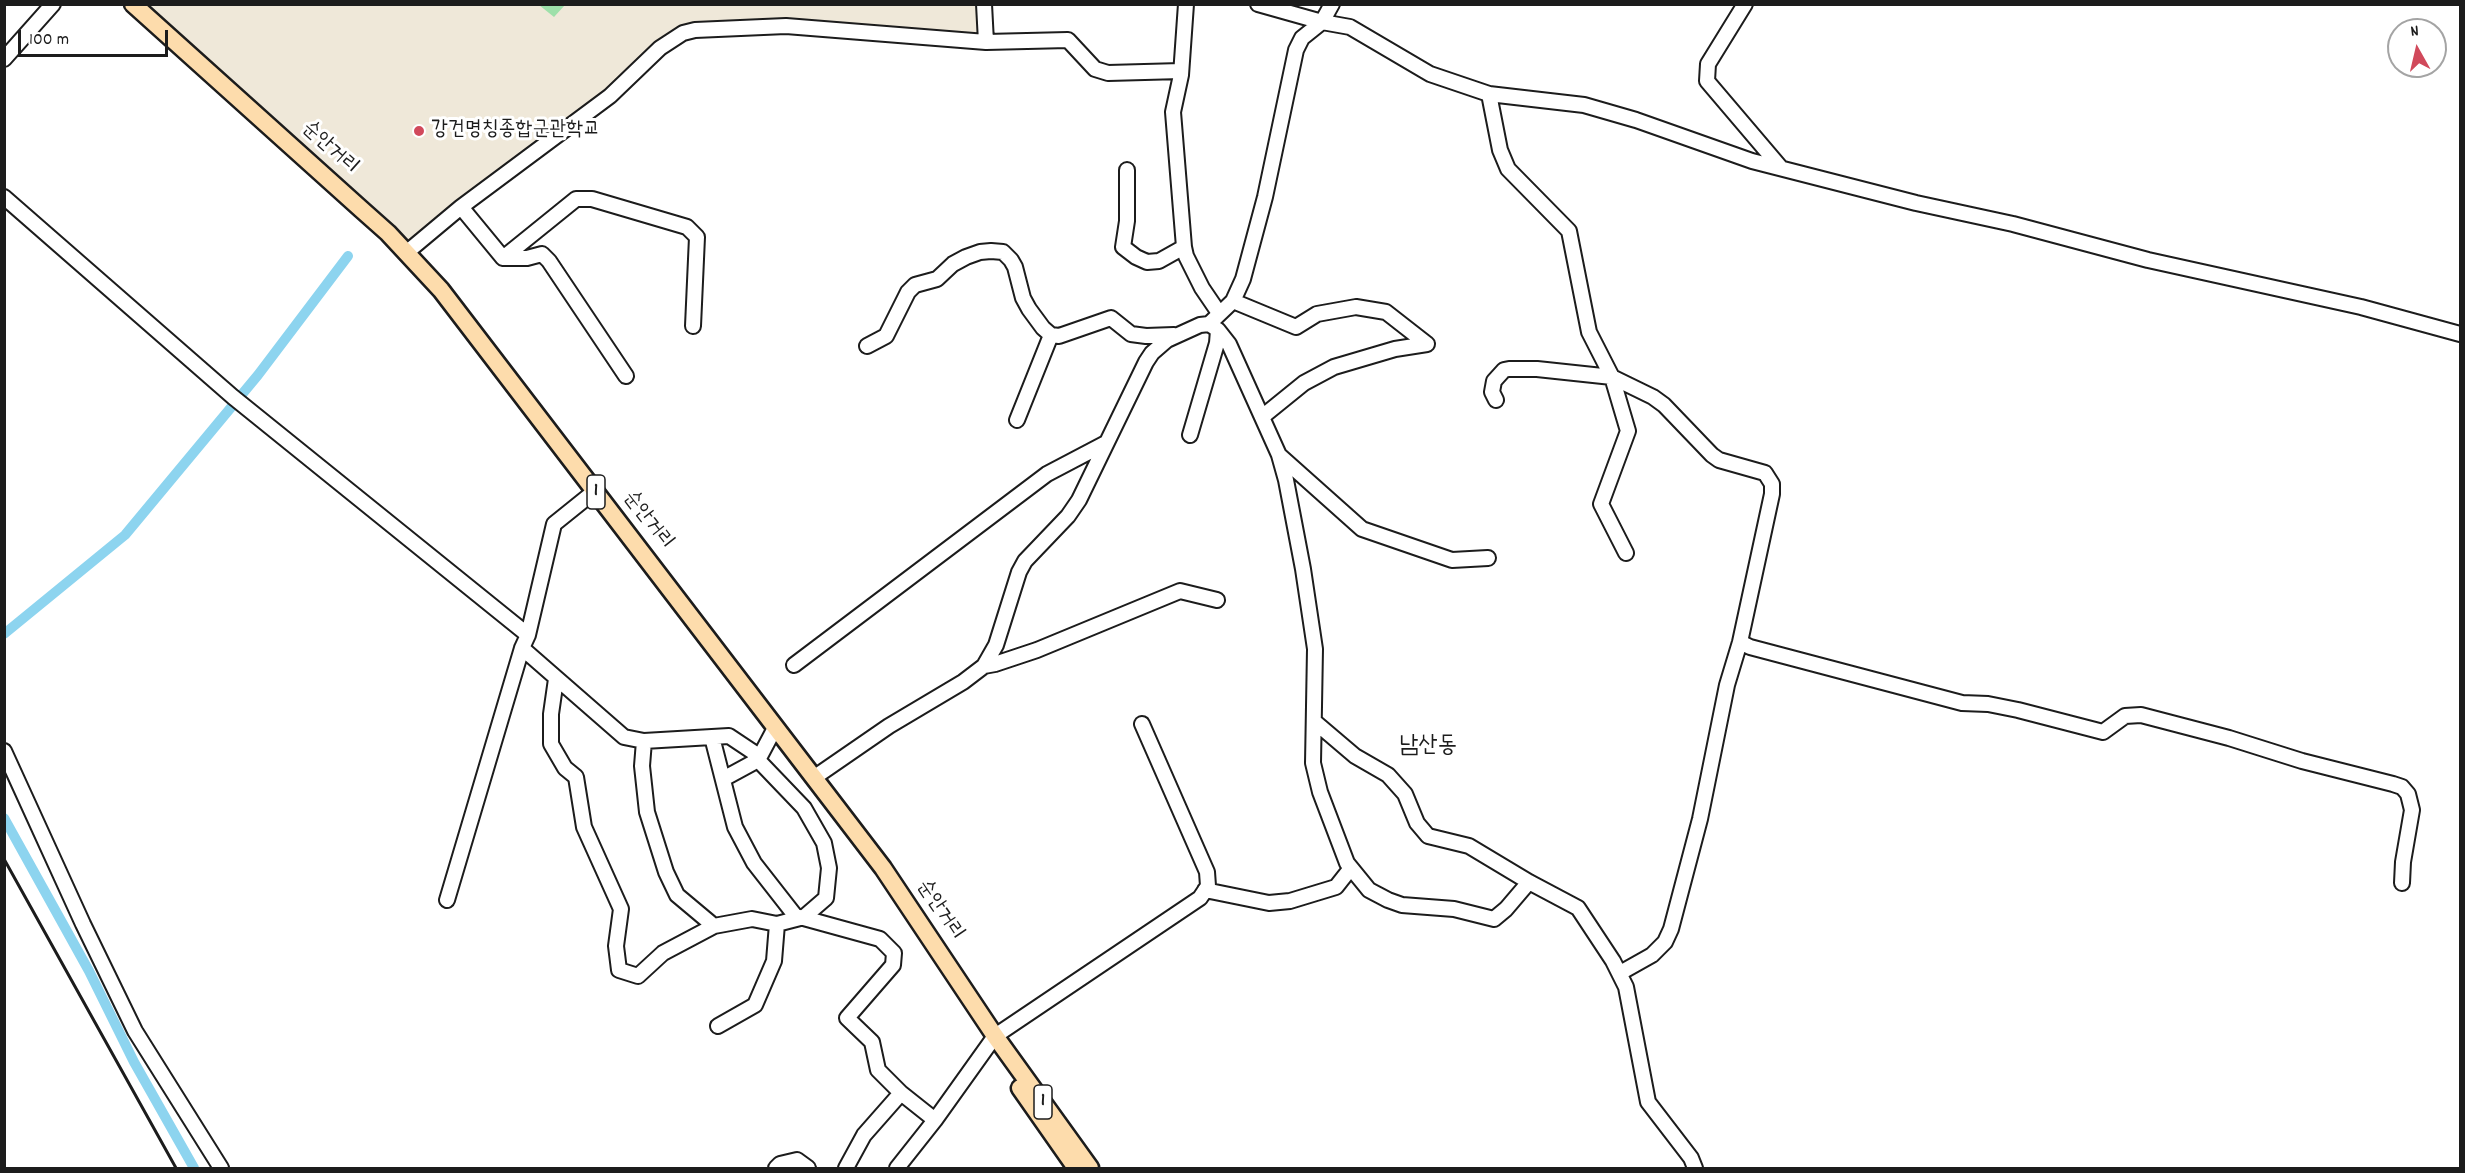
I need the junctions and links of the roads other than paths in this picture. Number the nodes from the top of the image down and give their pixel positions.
1 (53, 4) edge
2 (133, 4) edge
3 (984, 4) edge
4 (1186, 4) edge
5 (1258, 4) edge
6 (1332, 4) edge
7 (1744, 4) edge
8 (1288, 9) edge
9 (1322, 22) junction
10 (986, 42) junction
11 (4, 59) edge
12 (1181, 71) junction
13 (1489, 94) junction
14 (1780, 168) junction
15 (1127, 170) dead end
16 (4, 197) edge
17 (461, 207) junction
18 (1184, 247) junction
19 (406, 253) junction
20 (503, 258) junction
21 (1233, 301) junction
22 (1219, 313) junction
23 (693, 326) dead end
24 (1213, 327) junction
25 (2460, 334) edge
26 (1051, 335) junction
27 (1176, 335) junction
28 (867, 346) dead end
29 (626, 376) dead end
30 (1612, 376) junction
31 (1496, 400) dead end
32 (1262, 417) junction
33 (1017, 420) dead end
34 (1190, 435) dead end
35 (1106, 443) junction
36 (1279, 455) junction
37 (595, 491) junction
38 (1626, 553) dead end
39 (1488, 558) dead end
40 (1217, 600) dead end
41 (528, 634) junction
42 (1740, 642) junction
43 (522, 648) junction
44 (794, 665) dead end
45 (984, 666) junction
46 (556, 679) junction
47 (1315, 722) junction
48 (1142, 724) dead end
49 (775, 729) junction
50 (712, 737) junction
51 (644, 741) junction
52 (4, 751) edge
53 (758, 760) junction
54 (815, 777) junction
55 (723, 780) junction
56 (1351, 868) junction
57 (1529, 882) junction
58 (2402, 883) dead end
59 (1205, 890) junction
60 (447, 900) dead end
61 (799, 918) junction
62 (777, 924) junction
63 (714, 926) junction
64 (1620, 973) junction
65 (718, 1026) dead end
66 (995, 1036) junction
67 (901, 1093) junction
68 (935, 1120) junction
69 (221, 1168) edge
70 (776, 1168) edge
71 (808, 1168) edge
72 (846, 1168) edge
73 (897, 1168) edge
74 (1076, 1168) edge
75 (1090, 1168) edge
76 (1695, 1168) edge

1 - 11 street
2 - 19 main road, 순안거리 / 1
3 - 10 street
4 - 12 street
5 - 8 street
6 - 9 street
7 - 14 street
8 - 9 street
9 - 13 street
9 - 21 street
10 - 12 street
10 - 17 street
12 - 18 street
13 - 14 street
13 - 30 street
14 - 25 street
15 - 18 street
16 - 41 street
17 - 19 street
17 - 20 street
18 - 22 street
19 - 37 main road, 순안거리 / 1
20 - 23 street
20 - 29 street
21 - 22 street
21 - 32 street
22 - 24 street
24 - 27 street
24 - 32 street
24 - 34 street
26 - 27 street
26 - 28 street
26 - 33 street
27 - 35 street
30 - 31 street
30 - 38 street
30 - 42 street
32 - 36 street
35 - 44 street
35 - 45 street
36 - 39 street
36 - 47 street
37 - 41 street
37 - 49 main road, 순안거리 / 1
40 - 45 street
41 - 43 street
42 - 58 street
42 - 64 street
43 - 46 street
43 - 60 street
45 - 54 street
46 - 51 street
46 - 63 street
47 - 56 street
47 - 57 street
48 - 59 street
49 - 53 street
49 - 54 main road, 순안거리 / 1
50 - 51 street
50 - 53 street
50 - 55 street
51 - 63 street
52 - 69 street
53 - 55 street
53 - 61 street
54 - 66 main road, 순안거리 / 1
55 - 61 street
56 - 57 street
56 - 59 street
57 - 64 street
59 - 66 street
61 - 62 street
61 - 67 street
62 - 63 street
62 - 65 street
64 - 76 street
66 - 68 street
66 - 74 main road, 순안거리 / 1
66 - 75 main road, 순안거리 / 1
67 - 68 street
67 - 72 street
68 - 73 street
70 - 71 street

